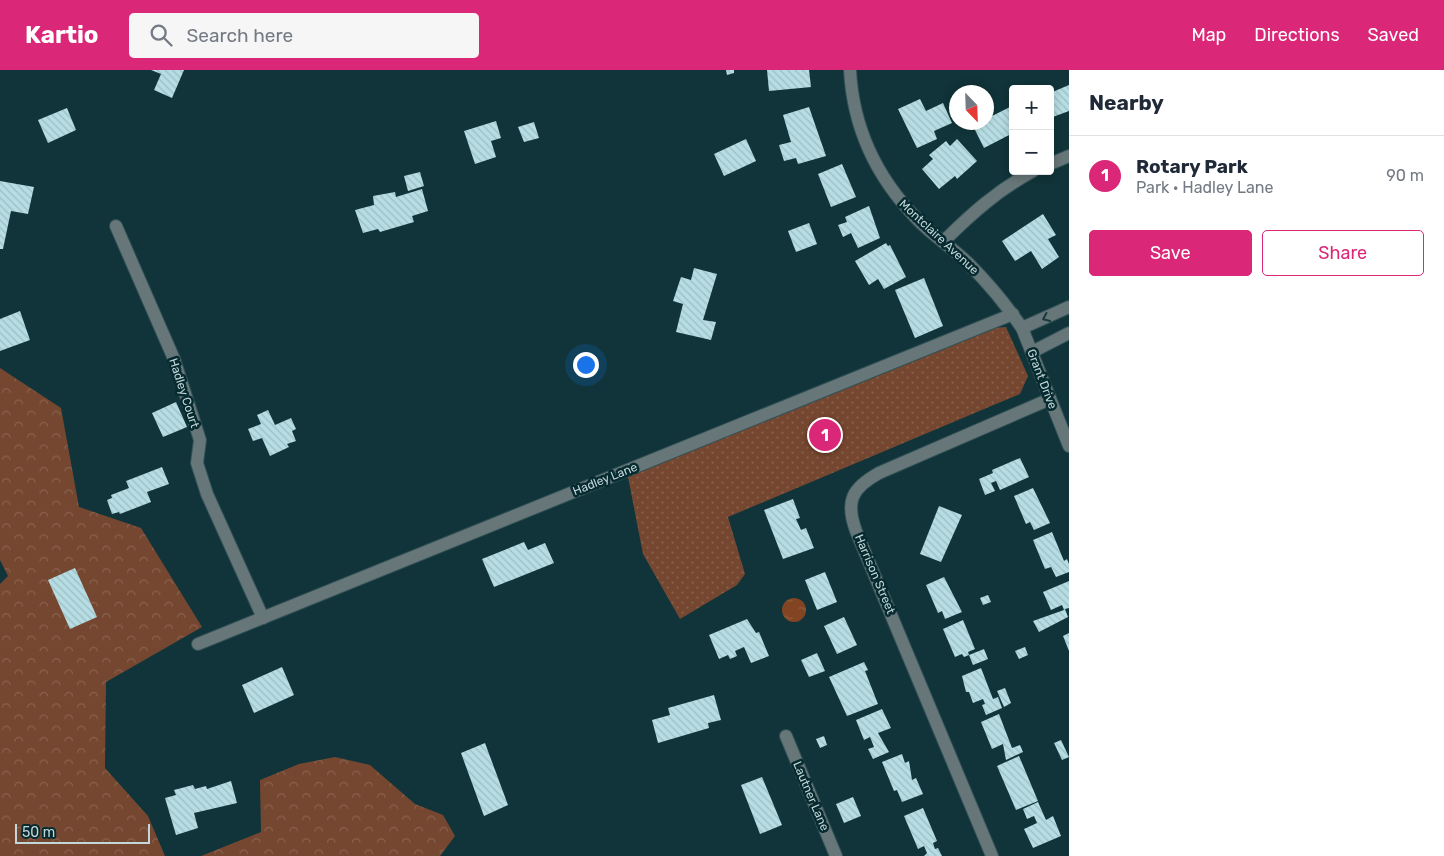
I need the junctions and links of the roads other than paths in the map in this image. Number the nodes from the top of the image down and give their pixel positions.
1 (850, 70) edge
2 (1069, 156) edge
3 (1054, 162) edge
4 (1026, 175) edge
5 (116, 226) dead end
6 (944, 241) junction
7 (1069, 307) edge
8 (1013, 314) junction
9 (1022, 328) junction
10 (1069, 333) edge
11 (1032, 352) junction
12 (1050, 399) junction
13 (1069, 446) edge
14 (263, 618) junction
15 (198, 644) dead end
16 (786, 736) dead end
17 (836, 856) edge
18 (992, 856) edge

1 - 6 street, Montclaire Avenue
2 - 3 street
4 - 6 street
5 - 14 street, Hadley Court
6 - 8 street, Montclaire Avenue
7 -> 9 street
8 - 9 street, Grant Drive
8 - 14 street, Hadley Lane
9 - 11 street, Grant Drive
10 - 11 street
11 - 12 street, Grant Drive
12 - 13 street, Grant Drive
12 - 18 street, Harrison Street
14 - 15 street, Hadley Lane
16 - 17 street, Lautner Lane

